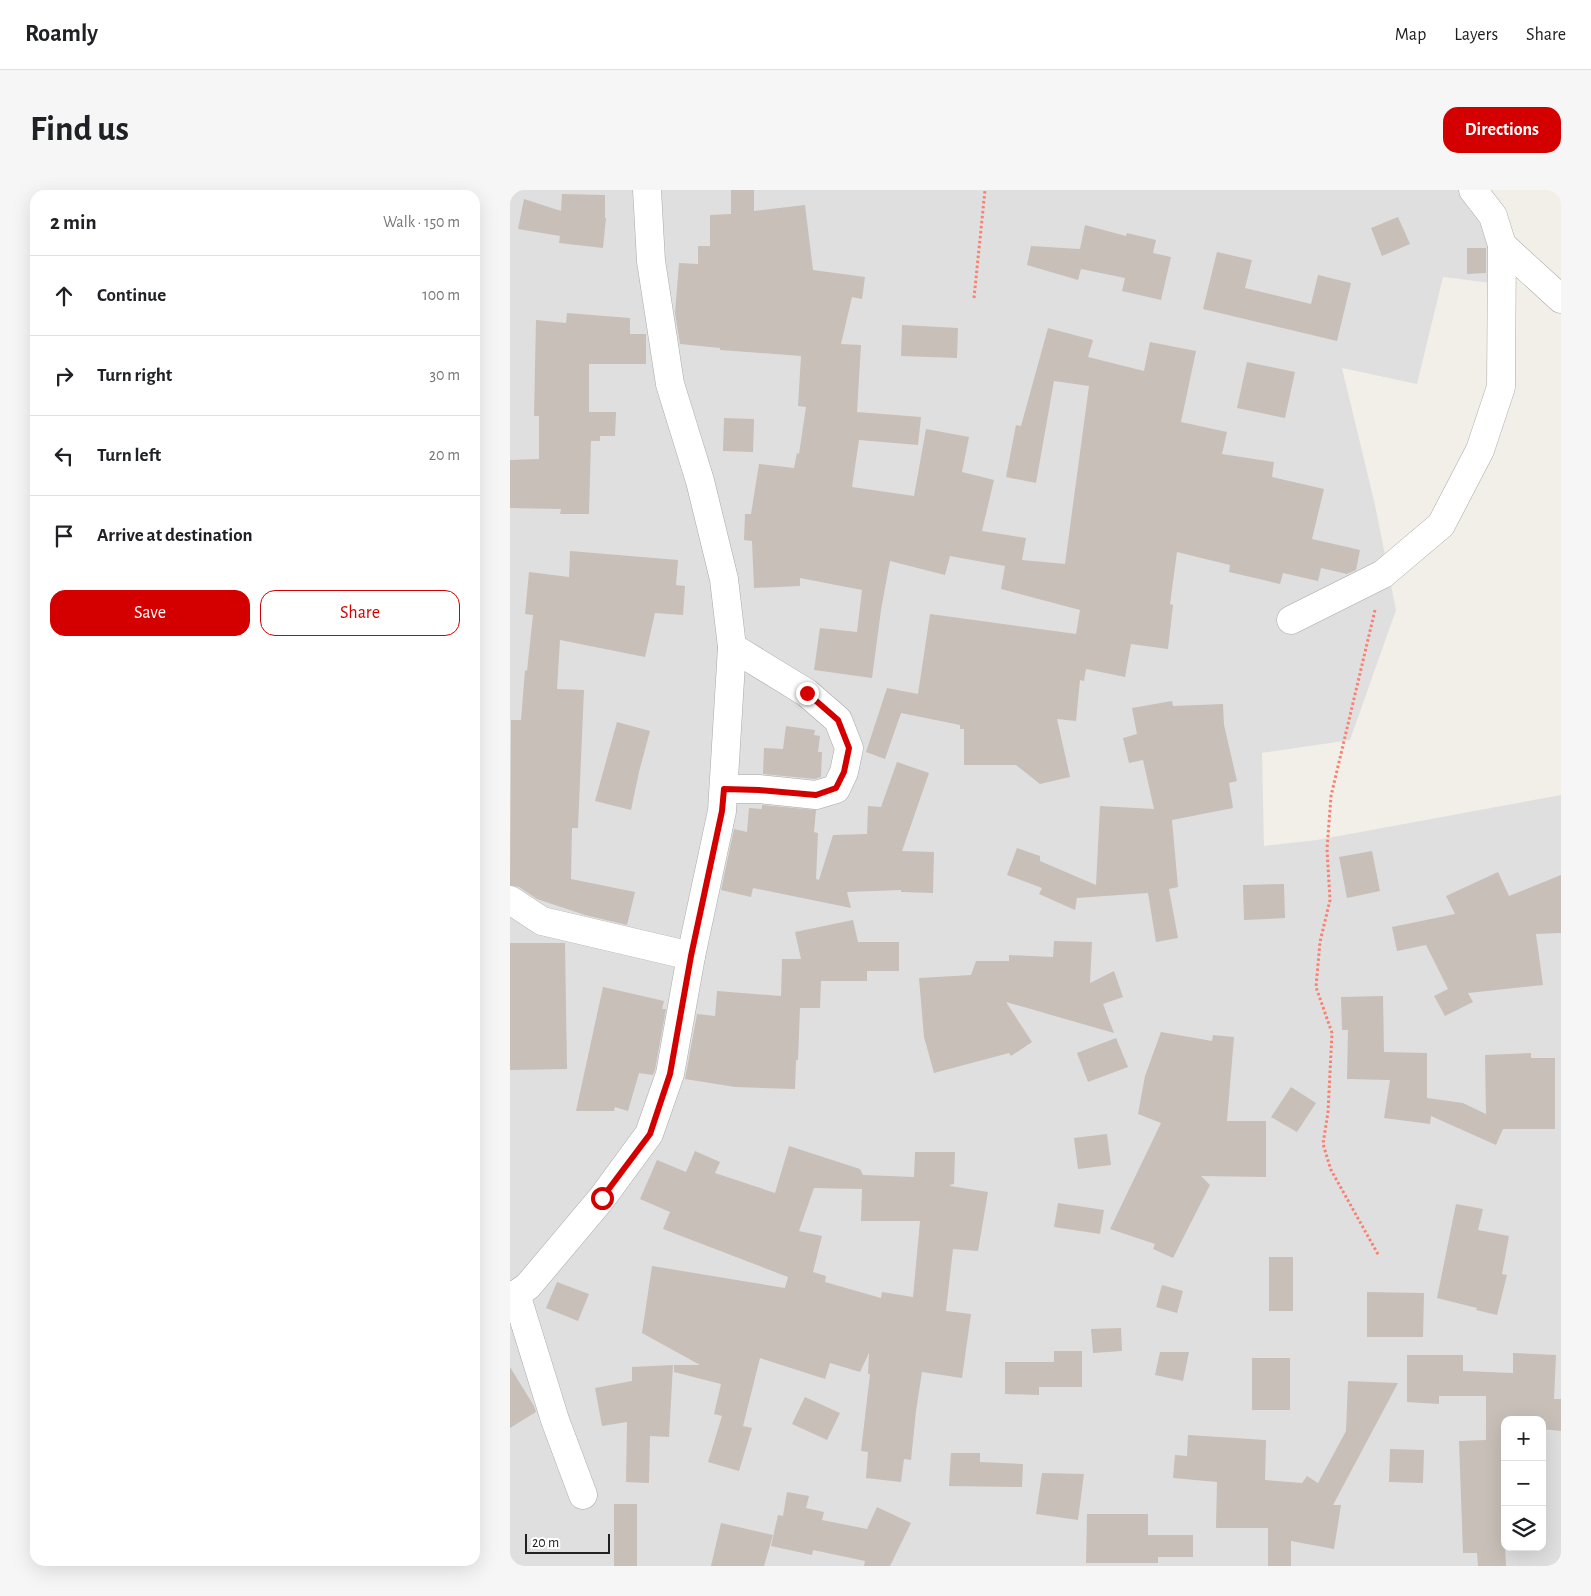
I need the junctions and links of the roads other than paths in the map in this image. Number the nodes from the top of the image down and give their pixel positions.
1 (647, 190) edge
2 (1473, 190) edge
3 (1502, 245) junction
4 (1561, 299) edge
5 (1292, 620) dead end
6 (732, 647) junction
7 (724, 789) junction
8 (510, 900) edge
9 (691, 956) junction
10 (513, 1296) edge
11 (583, 1494) dead end

1 - 6 street
2 - 3 street
3 - 4 street
3 - 5 street
6 - 7 street
6 - 7 street
7 - 9 street
8 - 9 street
9 - 10 street
10 - 11 street

